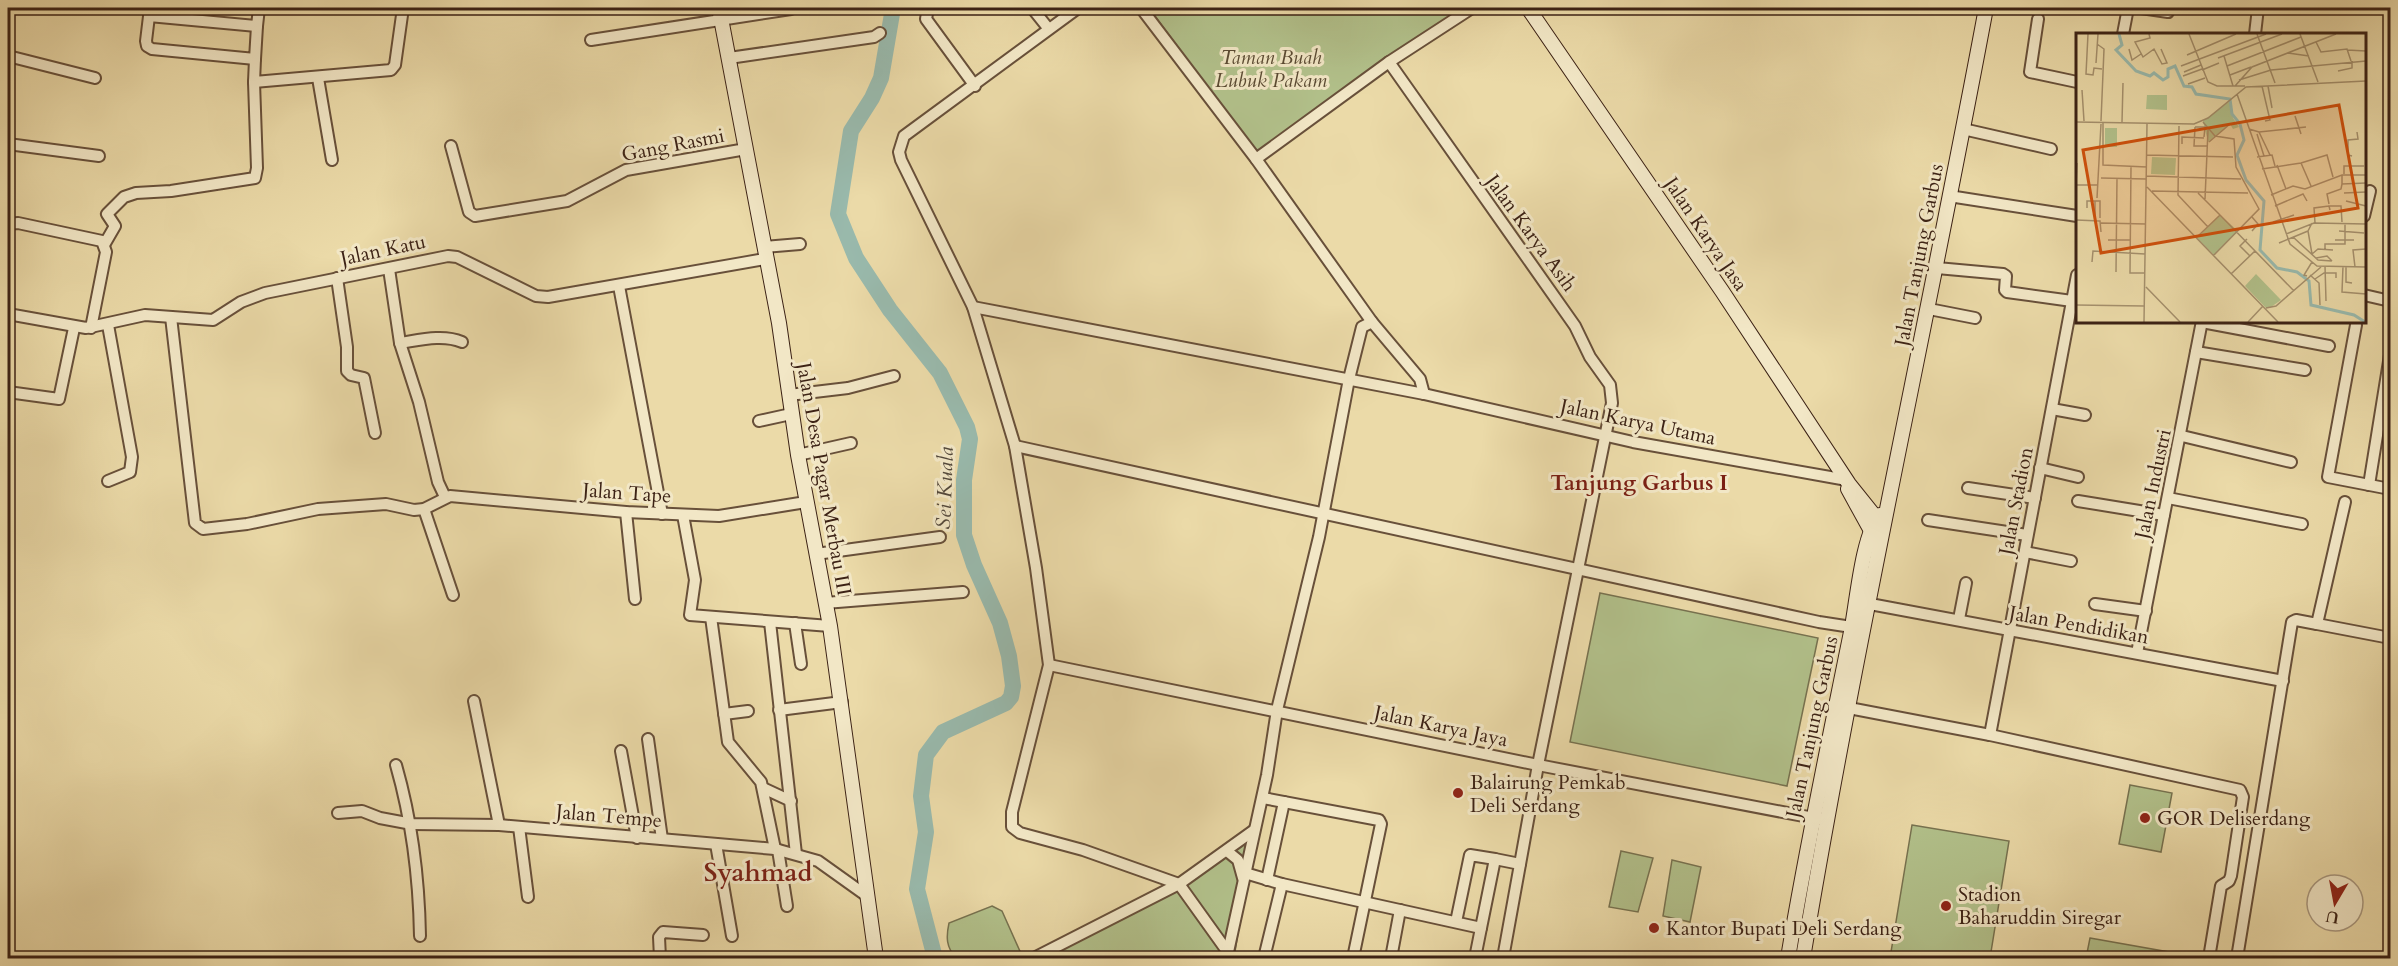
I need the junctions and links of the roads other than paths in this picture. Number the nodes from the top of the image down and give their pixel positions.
1 (259, 8) edge
2 (403, 8) edge
3 (928, 8) edge
4 (1032, 8) edge
5 (1078, 8) edge
6 (1141, 8) edge
7 (1472, 8) edge
8 (1528, 8) edge
9 (1986, 8) edge
10 (2128, 8) edge
11 (2141, 8) edge
12 (2170, 8) edge
13 (2258, 8) edge
14 (791, 9) edge
15 (150, 12) edge
16 (720, 13) edge
17 (2038, 20) dead end
18 (257, 26) junction
19 (1048, 28) junction
20 (880, 33) dead end
21 (2123, 33) edge
22 (2254, 33) edge
23 (591, 40) dead end
24 (8, 56) edge
25 (729, 58) junction
26 (255, 59) junction
27 (1389, 62) junction
28 (94, 78) dead end
29 (318, 78) junction
30 (254, 82) junction
31 (2076, 82) edge
32 (975, 86) junction
33 (1963, 129) junction
34 (8, 144) edge
35 (451, 146) dead end
36 (746, 149) junction
37 (2051, 149) dead end
38 (99, 156) dead end
39 (1256, 159) junction
40 (332, 160) dead end
41 (2370, 191) dead end
42 (1949, 196) junction
43 (2365, 212) edge
44 (2076, 216) edge
45 (8, 224) edge
46 (800, 244) dead end
47 (104, 245) junction
48 (765, 253) junction
49 (1937, 268) junction
50 (389, 269) junction
51 (337, 278) junction
52 (2076, 283) edge
53 (619, 286) junction
54 (2365, 295) edge
55 (2072, 301) junction
56 (2391, 301) edge
57 (973, 307) junction
58 (1929, 309) junction
59 (8, 314) edge
60 (171, 317) junction
61 (1975, 318) dead end
62 (1372, 322) junction
63 (2202, 322) edge
64 (108, 325) junction
65 (2356, 325) dead end
66 (74, 328) junction
67 (91, 328) junction
68 (462, 342) dead end
69 (400, 343) junction
70 (2329, 346) dead end
71 (2196, 352) junction
72 (2391, 355) edge
73 (2304, 370) dead end
74 (894, 376) dead end
75 (1348, 380) junction
76 (8, 392) edge
77 (1424, 394) junction
78 (789, 395) junction
79 (2052, 409) junction
80 (791, 414) junction
81 (2085, 415) dead end
82 (759, 421) dead end
83 (375, 433) dead end
84 (1605, 436) junction
85 (2182, 436) junction
86 (851, 443) dead end
87 (1015, 446) junction
88 (798, 455) junction
89 (2290, 462) dead end
90 (2040, 468) junction
91 (2078, 477) dead end
92 (108, 481) dead end
93 (1848, 482) junction
94 (2369, 485) junction
95 (1968, 488) dead end
96 (2391, 489) edge
97 (2035, 498) junction
98 (2168, 498) junction
99 (441, 499) junction
100 (2078, 501) dead end
101 (806, 502) junction
102 (2345, 502) dead end
103 (424, 509) junction
104 (626, 512) junction
105 (662, 514) junction
106 (1324, 514) junction
107 (683, 515) junction
108 (2164, 515) junction
109 (1928, 520) dead end
110 (1878, 522) junction
111 (2302, 524) dead end
112 (2027, 535) junction
113 (940, 537) dead end
114 (2025, 552) junction
115 (816, 554) junction
116 (2071, 561) dead end
117 (1580, 570) junction
118 (1966, 583) dead end
119 (963, 592) dead end
120 (453, 595) dead end
121 (635, 599) dead end
122 (825, 603) junction
123 (1870, 603) junction
124 (2095, 604) dead end
125 (2146, 611) junction
126 (711, 617) junction
127 (1959, 620) junction
128 (770, 622) junction
129 (795, 623) junction
130 (2317, 624) junction
131 (830, 626) junction
132 (1858, 629) junction
133 (2009, 631) junction
134 (2390, 636) edge
135 (2137, 653) junction
136 (801, 664) dead end
137 (1049, 665) junction
138 (2276, 680) junction
139 (474, 702) dead end
140 (842, 702) junction
141 (1849, 708) junction
142 (779, 710) junction
143 (1277, 710) junction
144 (748, 711) dead end
145 (724, 714) junction
146 (1990, 735) junction
147 (648, 739) dead end
148 (621, 751) dead end
149 (396, 765) dead end
150 (1538, 765) junction
151 (763, 788) junction
152 (1263, 798) junction
153 (1284, 802) junction
154 (791, 808) junction
155 (338, 813) dead end
156 (1819, 819) junction
157 (412, 824) junction
158 (499, 825) junction
159 (519, 826) junction
160 (1253, 831) junction
161 (637, 838) junction
162 (662, 839) junction
163 (716, 844) junction
164 (776, 850) junction
165 (1227, 851) junction
166 (796, 854) junction
167 (1496, 859) junction
168 (1520, 864) junction
169 (1244, 877) junction
170 (1267, 880) junction
171 (1179, 884) junction
172 (1282, 884) junction
173 (867, 894) junction
174 (528, 897) dead end
175 (1365, 902) junction
176 (786, 906) dead end
177 (1400, 910) junction
178 (1456, 922) junction
179 (1481, 928) junction
180 (703, 935) dead end
181 (420, 936) dead end
182 (732, 936) dead end
183 (1230, 955) edge
184 (660, 958) edge
185 (876, 958) edge
186 (1034, 958) edge
187 (1264, 958) edge
188 (1353, 958) edge
189 (1391, 958) edge
190 (1474, 958) edge
191 (1503, 958) edge
192 (1788, 958) edge
193 (1803, 958) edge
194 (2209, 958) edge
195 (2236, 958) edge

1 - 18 street
2 - 29 street
3 - 32 street
4 - 19 street
5 - 19 street
6 - 39 street
7 - 27 street
8 - 93 street, Jalan Karya Jasa
9 - 33 street, Jalan Tanjung Garbus
10 - 21 street
11 - 12 street
13 - 22 street
14 - 16 street
15 - 18 street
15 - 26 street
16 - 23 street
16 - 25 street, Jalan Desa Pagar Merbau III
17 - 31 street
18 - 26 street
19 - 32 street
20 - 25 street
24 - 28 street
25 - 36 street, Jalan Desa Pagar Merbau III
26 - 30 street
27 - 39 street
27 - 84 street, Jalan Karya Asih
29 - 30 street
29 - 40 street
30 - 47 street
32 - 57 street
33 - 37 street
33 - 42 street, Jalan Tanjung Garbus
34 - 38 street
35 - 36 street, Gang Rasmi
36 - 48 street, Jalan Desa Pagar Merbau III
39 - 62 street
41 - 43 street
42 - 44 street
42 - 49 street, Jalan Tanjung Garbus
45 - 47 street
46 - 48 street, Jalan Katu
47 - 67 street
48 - 53 street, Jalan Katu
48 - 78 street, Jalan Desa Pagar Merbau III
49 - 55 street
49 - 58 street, Jalan Tanjung Garbus
50 - 51 street, Jalan Katu
50 - 53 street, Jalan Katu
50 - 69 street
51 - 60 street, Jalan Katu
51 - 83 street
52 - 55 street, Jalan Stadion
53 - 105 street
54 - 56 street
55 - 79 street, Jalan Stadion
57 - 75 street, Jalan Karya Utama
57 - 87 street
58 - 61 street
58 - 110 street, Jalan Tanjung Garbus
59 - 66 street, Jalan Katu
60 - 64 street, Jalan Katu
60 - 103 street
62 - 75 street
62 - 77 street
63 - 70 street
63 - 71 street, Jalan Industri
64 - 67 street, Jalan Katu
64 - 92 street
65 - 94 street
66 - 67 street, Jalan Katu
66 - 76 street
68 - 69 street
69 - 99 street
71 - 73 street
71 - 85 street, Jalan Industri
72 - 94 street
74 - 78 street
75 - 77 street, Jalan Karya Utama
75 - 106 street
77 - 84 street, Jalan Karya Utama
78 - 80 street, Jalan Desa Pagar Merbau III
79 - 81 street
79 - 90 street, Jalan Stadion
80 - 82 street
80 - 88 street, Jalan Desa Pagar Merbau III
84 - 93 street, Jalan Karya Utama
84 - 117 street, Jalan Karya Asih
85 - 89 street
85 - 98 street, Jalan Industri
86 - 88 street
87 - 106 street
87 - 137 street
88 - 101 street, Jalan Desa Pagar Merbau III
90 - 91 street
90 - 97 street, Jalan Stadion
93 - 110 street, Jalan Karya Jasa
94 - 96 street
95 - 97 street
97 - 112 street, Jalan Stadion
98 - 108 street, Jalan Industri
98 - 111 street
99 - 103 street
99 - 104 street, Jalan Tape
100 - 108 street
101 - 107 street, Jalan Tape
101 - 115 street, Jalan Desa Pagar Merbau III
102 - 130 street
103 - 120 street
104 - 105 street, Jalan Tape
104 - 121 street
105 - 107 street, Jalan Tape
106 - 117 street
106 - 143 street
107 - 126 street
108 - 125 street, Jalan Industri
109 - 112 street
110 - 123 street, Jalan Tanjung Garbus
110 - 132 street, Jalan Tanjung Garbus
112 - 114 street, Jalan Stadion
113 - 115 street
114 - 116 street
114 - 133 street, Jalan Stadion
115 - 122 street, Jalan Desa Pagar Merbau III
117 - 132 street
117 - 150 street, Jalan Karya Asih
118 - 127 street
119 - 122 street
122 - 131 street, Jalan Desa Pagar Merbau III
123 - 127 street, Jalan Pendidikan
123 - 132 street, Jalan Tanjung Garbus
124 - 125 street
125 - 135 street, Jalan Industri
126 - 128 street
126 - 145 street
127 - 133 street, Jalan Pendidikan
128 - 129 street
128 - 142 street
129 - 131 street
129 - 136 street
130 - 134 street
130 - 138 street
131 - 140 street, Jalan Desa Pagar Merbau III
132 - 141 street, Jalan Tanjung Garbus
132 - 156 street, Jalan Tanjung Garbus
133 - 135 street, Jalan Pendidikan
133 - 146 street, Jalan Stadion
135 - 138 street, Jalan Pendidikan
137 - 143 street, Jalan Karya Jaya
137 - 171 street
138 - 195 street
139 - 158 street
140 - 142 street
140 - 173 street, Jalan Desa Pagar Merbau III
141 - 146 street
141 - 156 street, Jalan Tanjung Garbus
142 - 154 street
143 - 150 street, Jalan Karya Jaya
143 - 152 street
144 - 145 street
145 - 151 street
146 - 194 street
147 - 162 street
148 - 161 street
149 - 157 street
150 - 156 street, Jalan Karya Jaya
150 - 168 street, Jalan Karya Asih
151 - 154 street
151 - 164 street
152 - 153 street
152 - 160 street
153 - 170 street
153 - 175 street
154 - 166 street
155 - 157 street, Jalan Tempe
156 - 192 street, Jalan Tanjung Garbus
156 - 193 street, Jalan Tanjung Garbus
157 - 158 street, Jalan Tempe
157 - 181 street
158 - 159 street, Jalan Tempe
159 - 161 street, Jalan Tempe
159 - 174 street
160 - 165 street
160 - 169 street
161 - 162 street, Jalan Tempe
162 - 163 street, Jalan Tempe
163 - 164 street, Jalan Tempe
163 - 182 street
164 - 166 street, Jalan Tempe
164 - 176 street
165 - 169 street
165 - 171 street
166 - 173 street, Jalan Tempe
167 - 168 street
167 - 178 street
167 - 179 street
168 - 191 street, Jalan Karya Asih
169 - 170 street
169 - 183 street
170 - 172 street
171 - 183 street
171 - 186 street
172 - 175 street
172 - 187 street
173 - 185 street, Jalan Desa Pagar Merbau III
175 - 177 street
175 - 188 street
177 - 178 street
177 - 189 street
178 - 179 street
179 - 190 street
180 - 184 street

